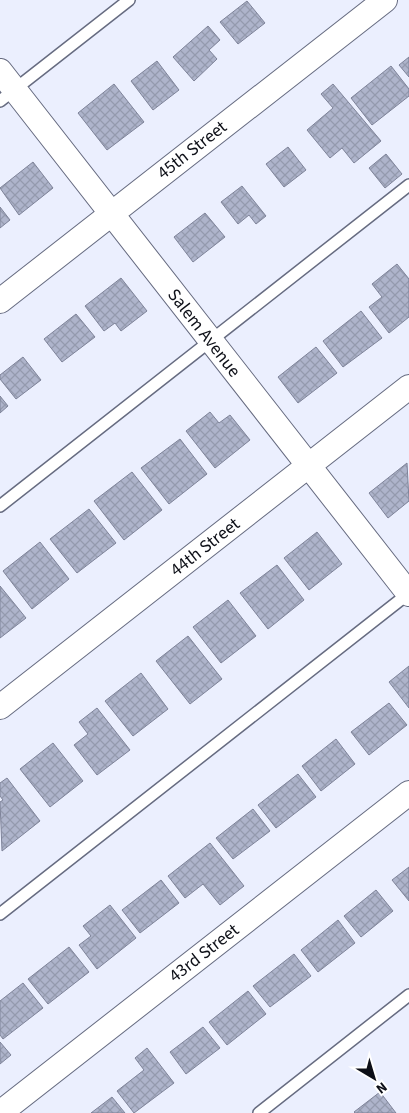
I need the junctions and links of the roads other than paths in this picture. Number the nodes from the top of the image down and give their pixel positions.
1 (129, 0) edge
2 (385, 0) edge
3 (5, 87) edge
4 (409, 185) edge
5 (111, 214) junction
6 (0, 301) edge
7 (210, 340) junction
8 (409, 388) edge
9 (309, 466) junction
10 (0, 506) edge
11 (409, 594) edge
12 (0, 707) edge
13 (409, 793) edge
14 (0, 914) edge
15 (409, 995) edge
16 (0, 1113) edge
17 (259, 1113) edge

1 - 3 lane
2 - 5 street, 45th Street
3 - 5 street, Salem Avenue
4 - 7 lane
5 - 6 street, 45th Street
5 - 7 street, Salem Avenue
7 - 9 street, Salem Avenue
7 - 10 lane
8 - 9 street, 44th Street
9 - 11 street, Salem Avenue
9 - 12 street, 44th Street
11 - 14 lane
13 - 16 street, 43rd Street
15 - 17 lane

